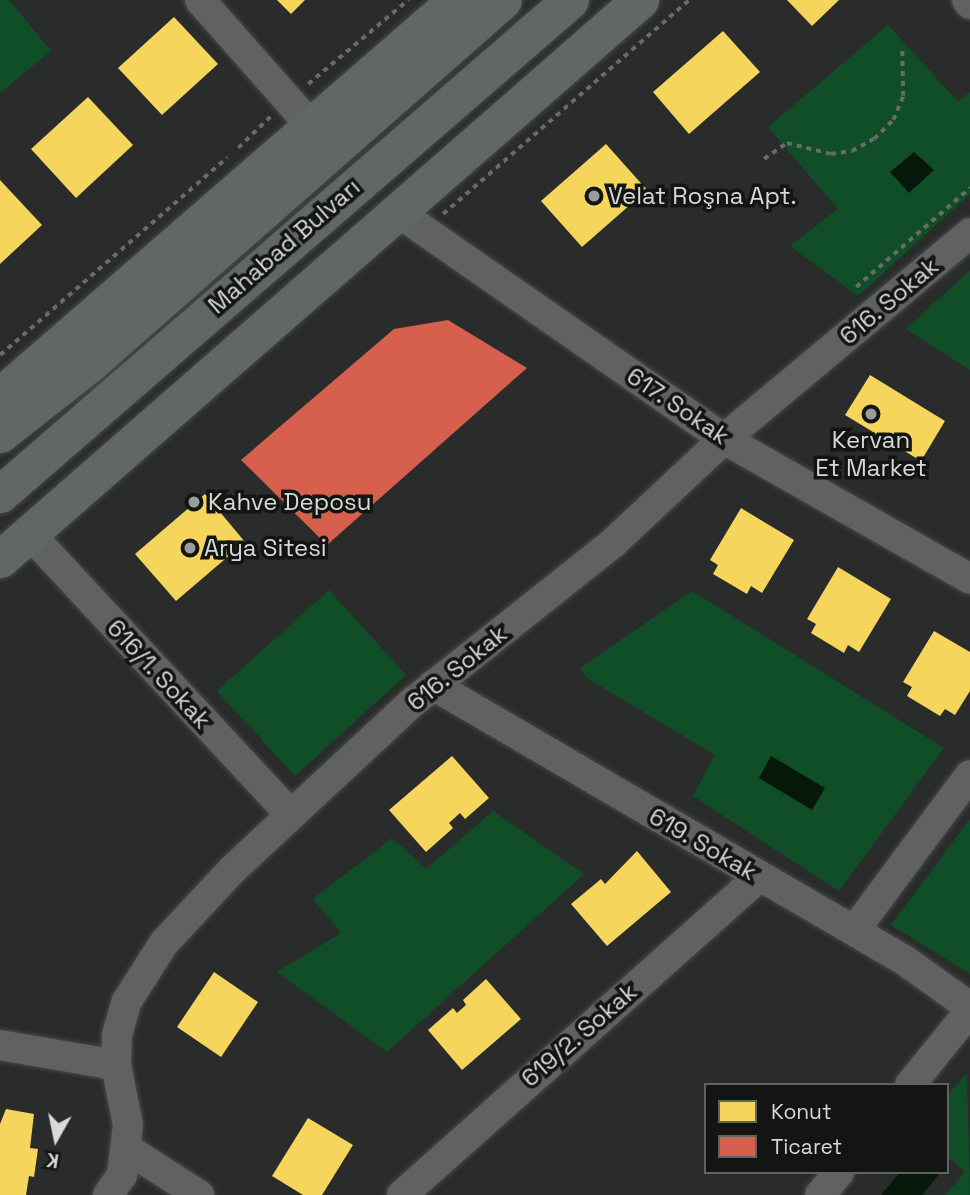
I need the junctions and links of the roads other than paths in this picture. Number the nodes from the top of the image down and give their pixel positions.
1 (200, 0) edge
2 (456, 0) edge
3 (503, 0) edge
4 (570, 0) edge
5 (640, 0) edge
6 (299, 114) junction
7 (399, 213) junction
8 (970, 233) edge
9 (0, 396) edge
10 (0, 434) edge
11 (724, 439) junction
12 (0, 494) edge
13 (28, 532) junction
14 (0, 559) edge
15 (970, 579) edge
16 (433, 685) junction
17 (970, 775) edge
18 (291, 815) junction
19 (758, 877) junction
20 (854, 931) junction
21 (970, 1009) edge
22 (0, 1045) edge
23 (116, 1065) junction
24 (912, 1083) edge
25 (126, 1147) junction
26 (837, 1174) edge
27 (108, 1195) edge
28 (198, 1195) edge
29 (402, 1195) edge
30 (820, 1195) edge

1 - 6 street
2 - 6 main road
3 - 10 main road, Mahabad Bulvarı
4 - 12 main road, Mahabad Bulvarı
5 - 7 main road
6 - 9 main road
7 - 11 street, 617. Sokak
7 - 13 main road
8 - 11 street, 616. Sokak
11 - 15 street, 617. Sokak
11 - 16 street, 616. Sokak
13 - 14 main road
13 - 18 street, 616/1. Sokak
16 - 18 street, 616. Sokak
16 - 19 street, 619. Sokak
17 - 20 street
18 - 23 street, 616. Sokak
19 - 20 street, 619. Sokak
19 - 29 street, 619/2. Sokak
20 - 21 street, 619. Sokak
21 - 24 street
22 - 23 street
23 - 25 street, 616. Sokak
25 - 27 street, 616. Sokak
25 - 28 street
26 - 30 street

